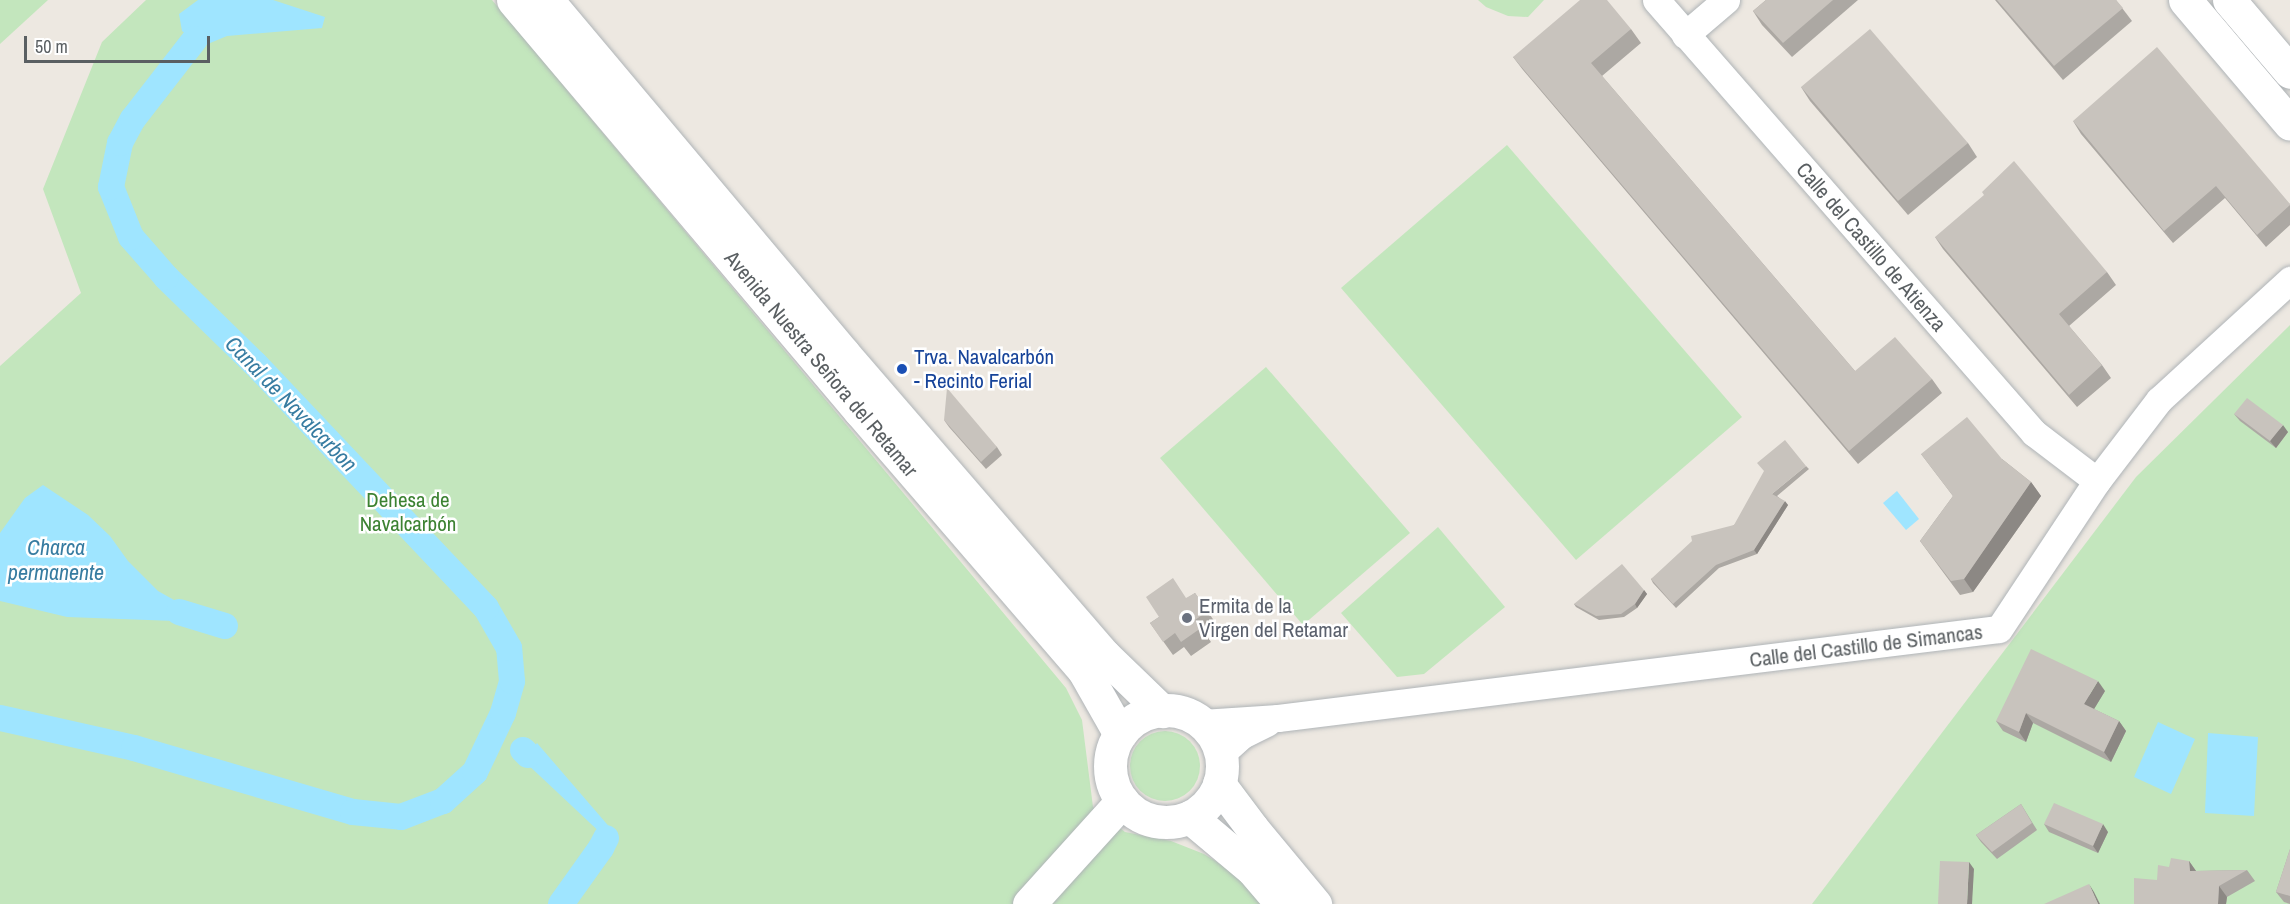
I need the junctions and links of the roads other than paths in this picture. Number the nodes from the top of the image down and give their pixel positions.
1 (513, 0) edge
2 (547, 0) edge
3 (1656, 0) edge
4 (1726, 0) edge
5 (2185, 0) edge
6 (2229, 0) edge
7 (1685, 35) junction
8 (2290, 72) edge
9 (2290, 124) edge
10 (2290, 280) edge
11 (2097, 481) junction
12 (1162, 711) junction
13 (1278, 718) junction
14 (1202, 723) junction
15 (1120, 734) junction
16 (1220, 769) junction
17 (1122, 801) junction
18 (1190, 817) junction
19 (1029, 904) edge
20 (1282, 904) edge
21 (1315, 904) edge

1 - 15 street, Avenida Nuestra Señora del Retamar
2 - 12 street, Avenida Nuestra Señora del Retamar
3 - 7 street, Calle del Castillo de Atienza
4 - 7 street
5 - 9 street
6 - 8 street
7 - 11 street, Calle del Castillo de Atienza
10 - 11 street, Calle del Castillo de Simancas
11 - 13 street, Calle del Castillo de Simancas
12 - 14 street
12 - 15 street
13 - 14 street, Calle del Castillo de Simancas
13 - 16 street, Calle del Castillo de Simancas
14 - 16 street
15 - 17 street
16 - 18 street
16 - 21 street
17 - 18 street
17 - 19 street
18 - 20 street

